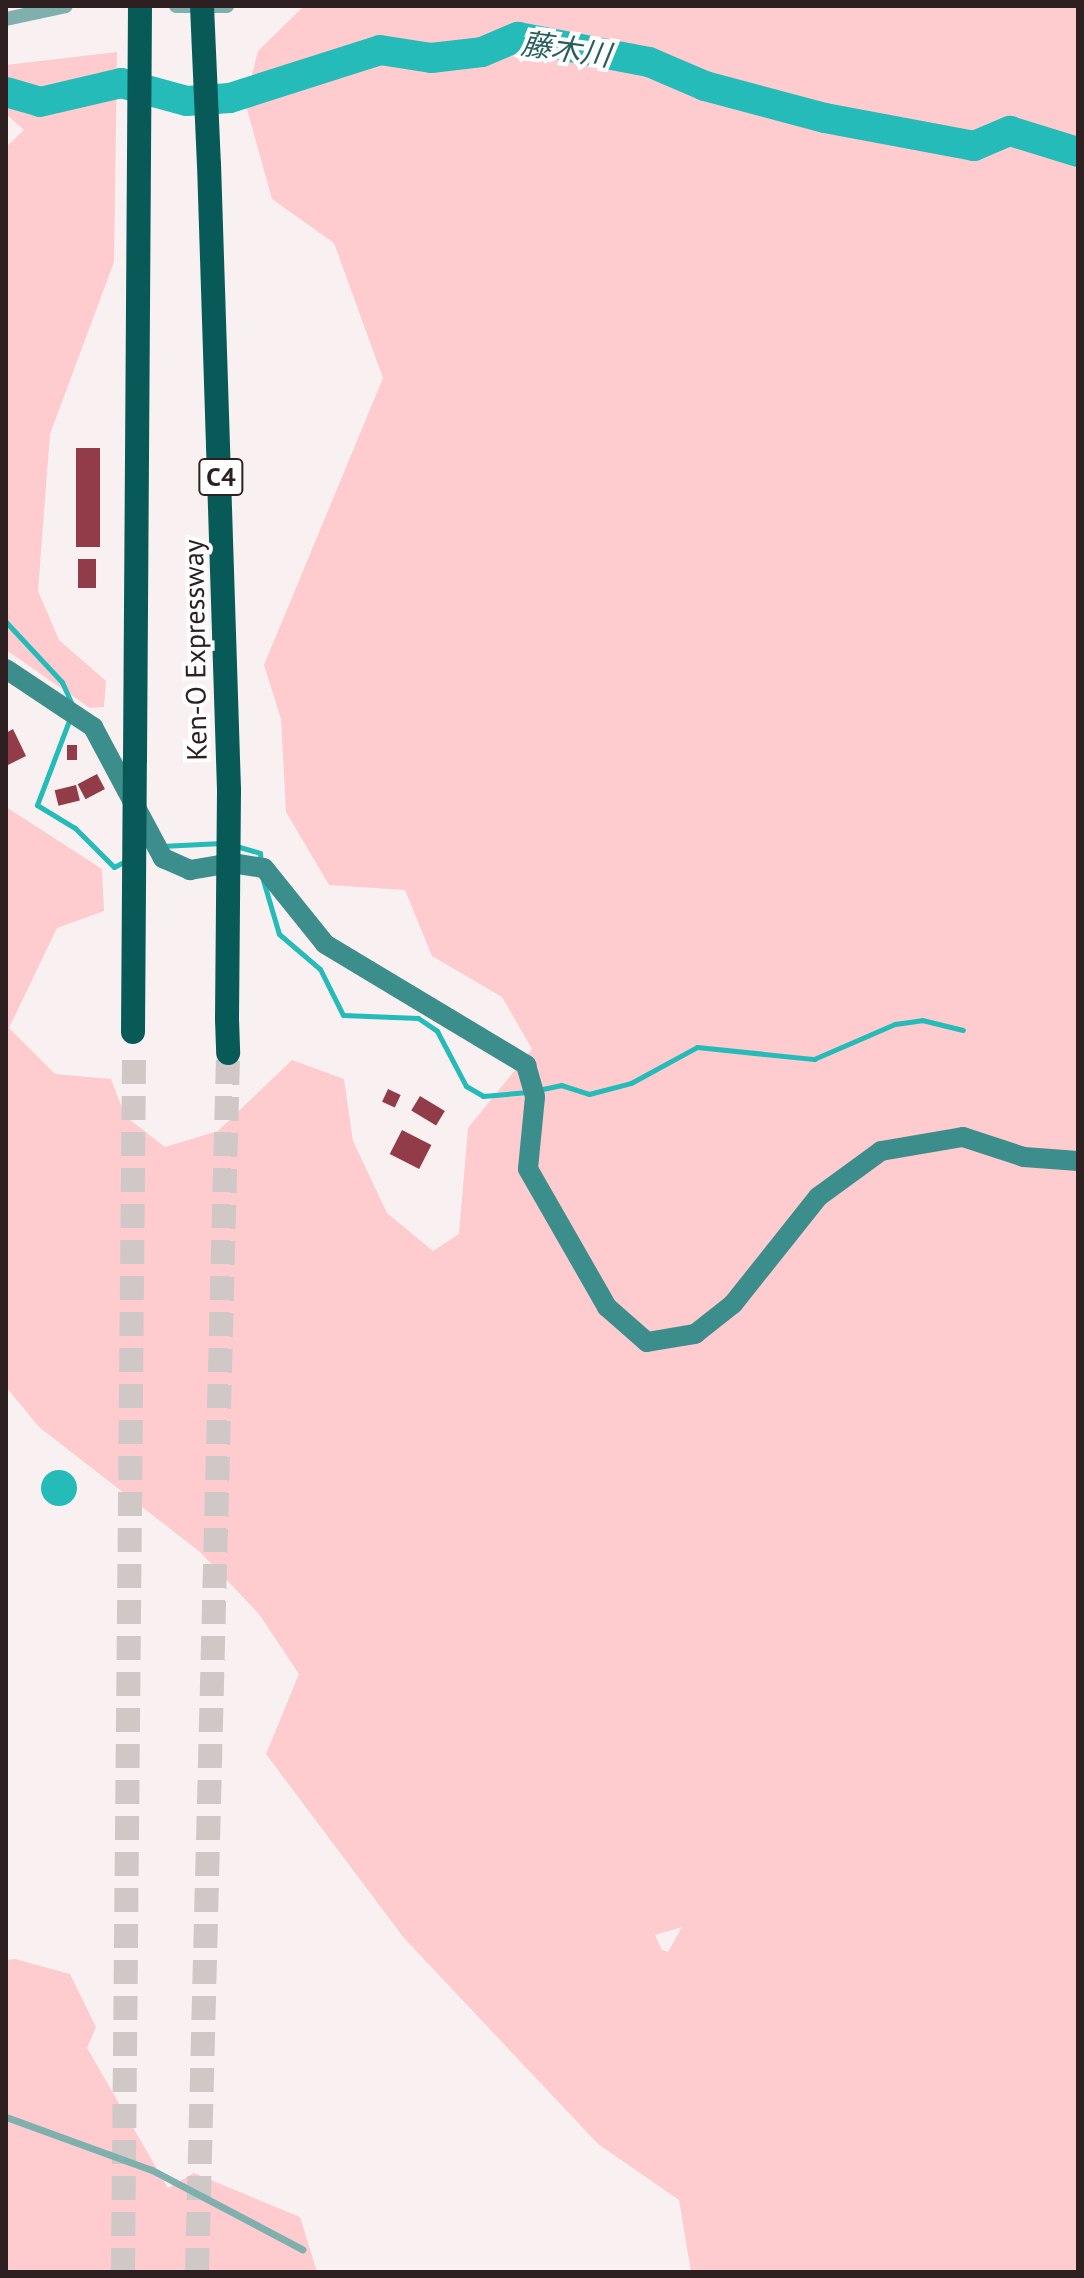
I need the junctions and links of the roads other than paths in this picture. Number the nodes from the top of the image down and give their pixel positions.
1 (66, 6) edge
2 (140, 6) edge
3 (176, 6) edge
4 (202, 6) edge
5 (227, 6) edge
6 (6, 19) edge
7 (6, 669) edge
8 (134, 1042) tunnel mouth
9 (228, 1053) tunnel mouth
10 (1078, 1161) edge
11 (6, 2117) edge
12 (302, 2249) dead end

1 - 6 street
2 - 8 highway, Ken-O Expressway, bridge
3 - 5 street
4 - 9 highway, Ken-O Expressway / C4, bridge
7 - 10 street
11 - 12 lane

